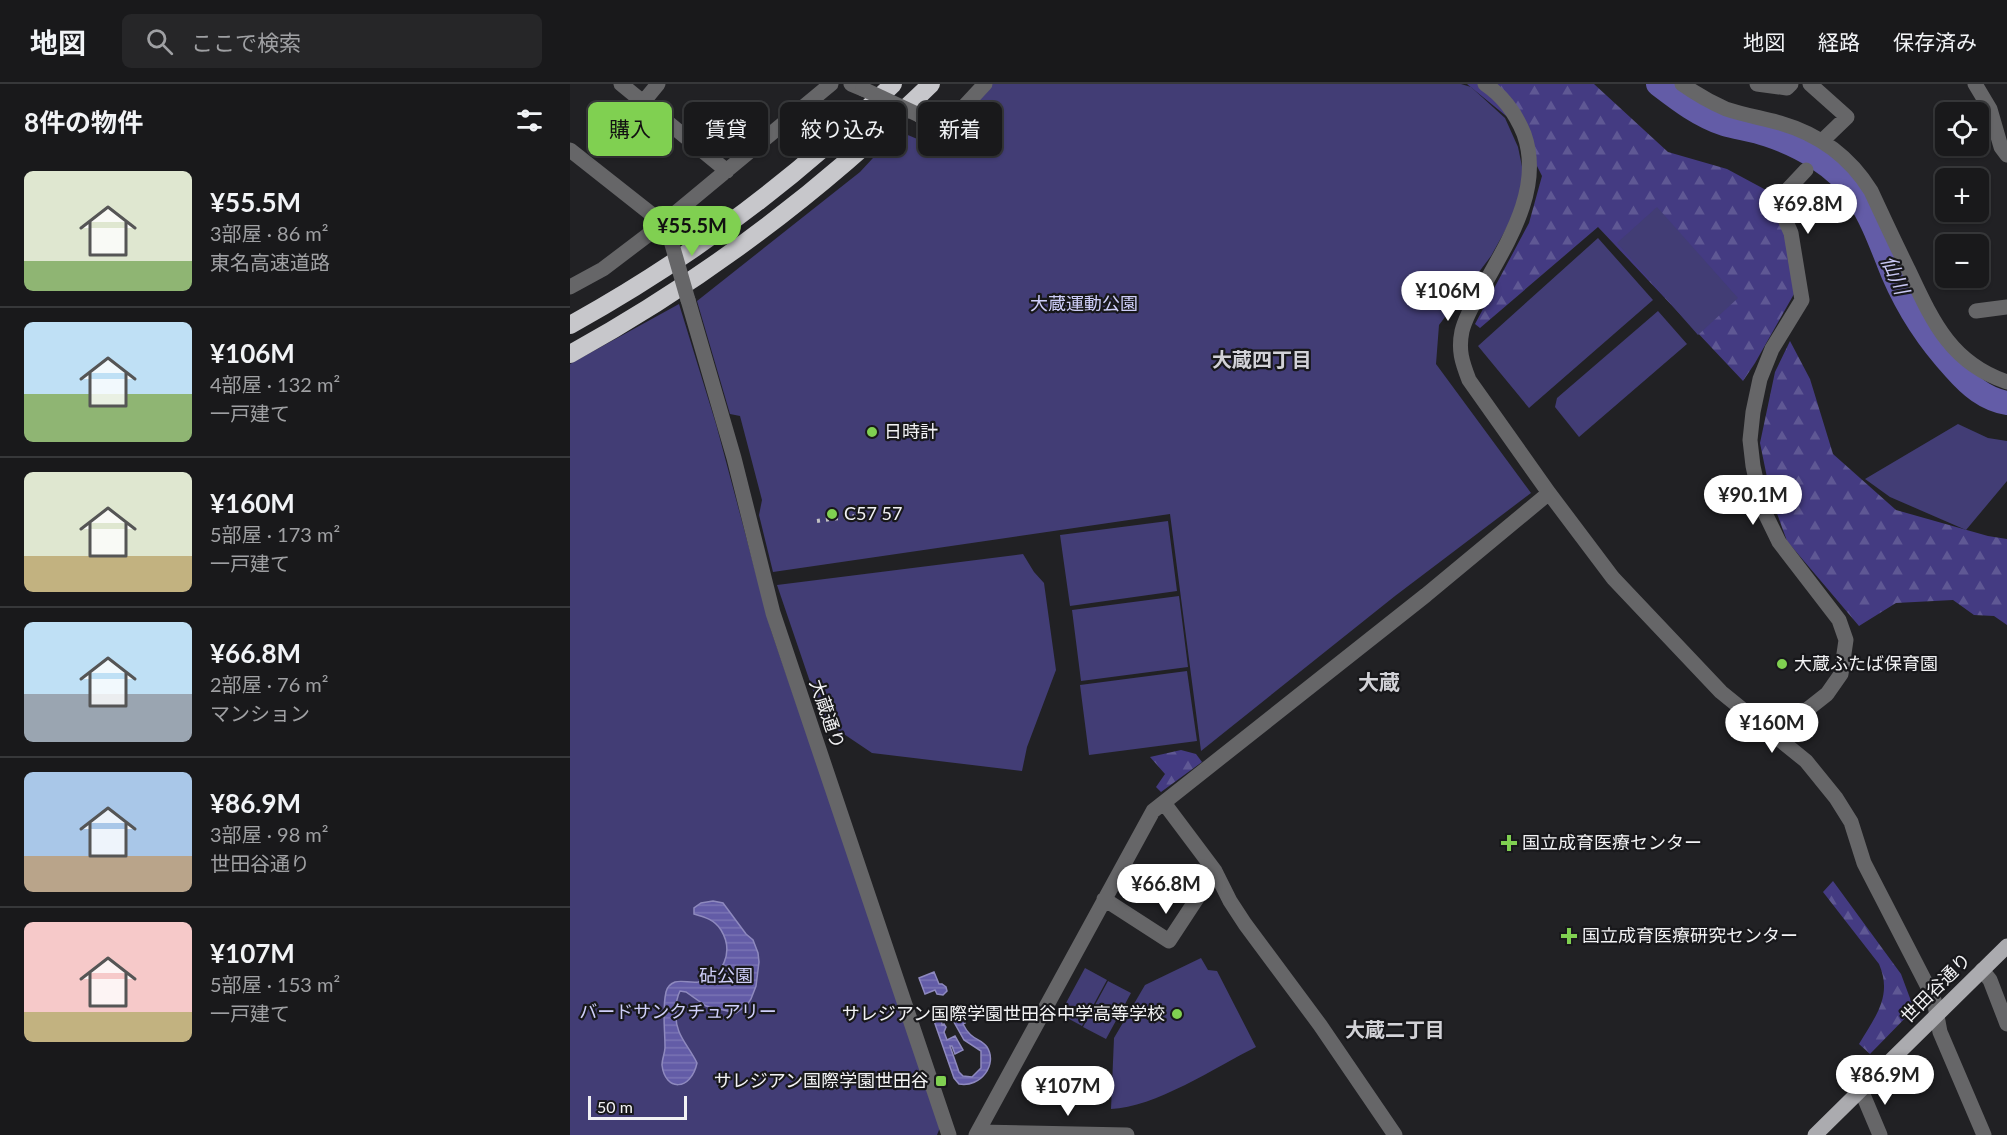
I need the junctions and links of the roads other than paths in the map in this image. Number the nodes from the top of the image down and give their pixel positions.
1 (621, 84) edge
2 (658, 84) edge
3 (831, 84) edge
4 (893, 84) edge
5 (930, 84) edge
6 (985, 84) edge
7 (1485, 84) edge
8 (1682, 84) edge
9 (1757, 84) edge
10 (1791, 84) edge
11 (1810, 84) edge
12 (1976, 84) edge
13 (857, 86) edge
14 (644, 101) junction
15 (1822, 141) junction
16 (570, 150) edge
17 (2007, 155) edge
18 (1806, 170) dead end
19 (727, 171) junction
20 (663, 228) junction
21 (570, 286) edge
22 (2007, 307) edge
23 (1976, 311) dead end
24 (570, 325) edge
25 (570, 354) edge
26 (2007, 382) edge
27 (1550, 493) junction
28 (1775, 735) junction
29 (1164, 803) junction
30 (1215, 871) junction
31 (1104, 900) junction
32 (2007, 946) edge
33 (1982, 970) junction
34 (1937, 1014) junction
35 (2007, 1024) edge
36 (1861, 1090) junction
37 (977, 1133) edge
38 (949, 1135) edge
39 (1127, 1135) edge
40 (1395, 1135) edge
41 (1815, 1135) edge
42 (1880, 1135) edge
43 (1984, 1135) edge

1 - 14 street
2 - 14 street
3 - 19 street
4 - 24 highway
5 - 25 highway
6 - 13 street, bridge
7 - 27 street
8 - 15 street
9 - 10 street
11 - 15 street
12 - 17 street
14 - 19 street
15 - 26 street
16 - 20 street
18 - 28 street
19 - 20 street
20 - 21 street
20 - 38 street, 大蔵通り, bridge
22 - 23 street
27 - 28 street
27 - 29 street
28 - 34 street
29 - 30 street
29 - 31 street
30 - 31 street
30 - 40 street
31 - 37 street
32 - 33 main road, 世田谷通り
33 - 34 main road, 世田谷通り
33 - 35 street
34 - 36 main road, 世田谷通り
34 - 43 street
36 - 41 main road, 世田谷通り
36 - 42 street
37 - 39 street

